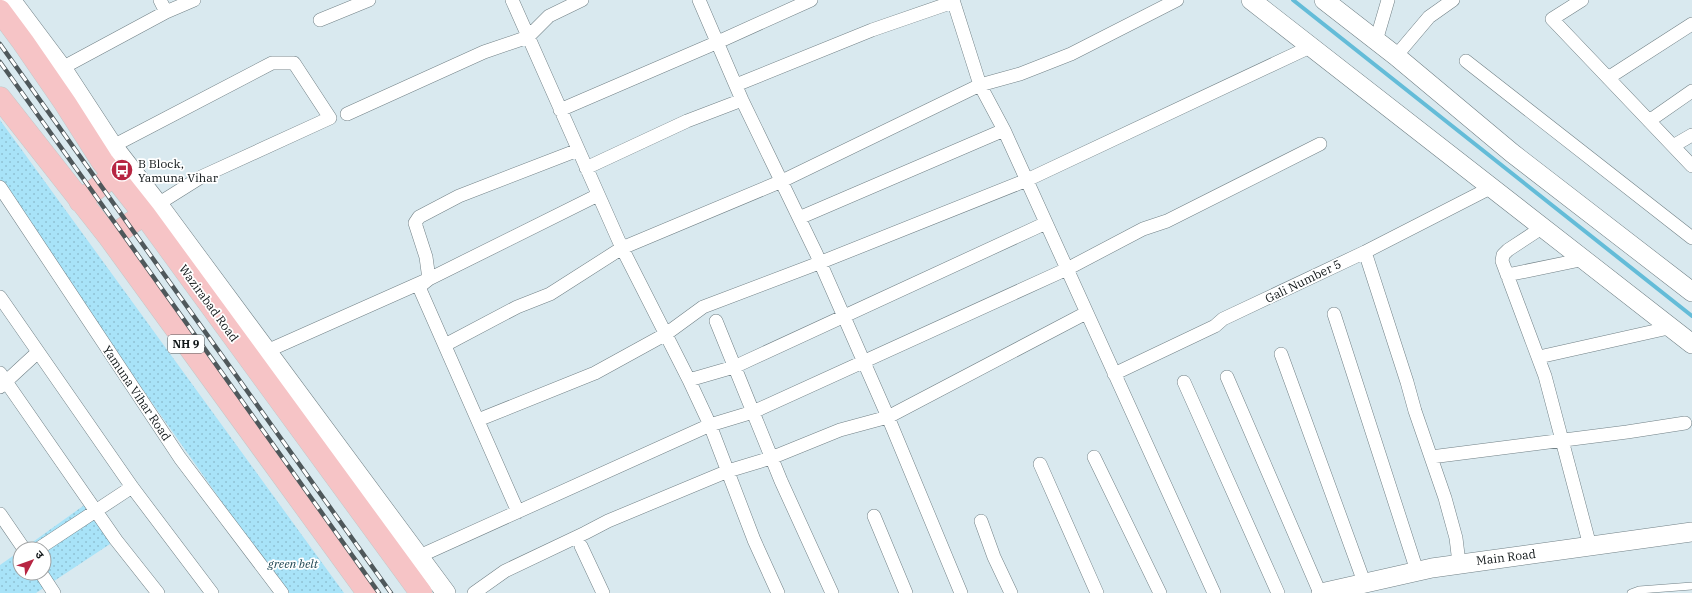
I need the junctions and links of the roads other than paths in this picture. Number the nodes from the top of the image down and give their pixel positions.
1 (11, 0) edge
2 (160, 0) edge
3 (194, 0) edge
4 (369, 0) edge
5 (512, 0) edge
6 (582, 0) edge
7 (699, 0) edge
8 (811, 0) edge
9 (1177, 0) edge
10 (1251, 0) edge
11 (1324, 0) edge
12 (1388, 0) edge
13 (1453, 0) edge
14 (1582, 0) edge
15 (953, 1) edge
16 (0, 11) edge
17 (166, 12) junction
18 (320, 20) dead end
19 (1692, 24) edge
20 (528, 37) junction
21 (718, 42) junction
22 (1376, 42) junction
23 (1310, 47) junction
24 (1396, 56) junction
25 (1466, 61) dead end
26 (62, 68) junction
27 (1608, 78) junction
28 (736, 85) junction
29 (980, 85) junction
30 (1692, 91) edge
31 (0, 98) edge
32 (742, 100) junction
33 (560, 110) junction
34 (347, 114) dead end
35 (1649, 121) junction
36 (1004, 130) junction
37 (1692, 134) edge
38 (1320, 144) dead end
39 (113, 146) junction
40 (1673, 146) junction
41 (578, 150) junction
42 (1692, 166) edge
43 (586, 168) junction
44 (113, 176) junction
45 (1027, 180) junction
46 (782, 181) junction
47 (0, 187) edge
48 (1492, 187) junction
49 (598, 195) junction
50 (80, 201) junction
51 (151, 209) junction
52 (799, 218) junction
53 (1046, 223) junction
54 (1542, 226) junction
55 (110, 238) junction
56 (1692, 238) edge
57 (622, 248) junction
58 (1365, 252) junction
59 (1585, 260) junction
60 (820, 263) junction
61 (1067, 269) junction
62 (1507, 275) junction
63 (429, 279) junction
64 (1692, 292) edge
65 (0, 297) edge
66 (1086, 313) junction
67 (1334, 314) dead end
68 (843, 317) junction
69 (716, 321) dead end
70 (1673, 327) junction
71 (666, 334) junction
72 (1692, 344) edge
73 (445, 345) junction
74 (267, 351) junction
75 (38, 352) junction
76 (1281, 354) dead end
77 (1539, 357) junction
78 (863, 362) junction
79 (734, 367) junction
80 (1114, 374) junction
81 (1226, 377) dead end
82 (2, 380) edge
83 (689, 380) junction
84 (1184, 382) dead end
85 (753, 412) junction
86 (888, 417) junction
87 (478, 420) junction
88 (1685, 423) dead end
89 (710, 425) junction
90 (1561, 440) junction
91 (1094, 457) dead end
92 (1431, 457) junction
93 (771, 458) junction
94 (1040, 464) dead end
95 (728, 471) junction
96 (132, 487) junction
97 (96, 510) junction
98 (518, 512) junction
99 (0, 514) edge
100 (874, 516) dead end
101 (981, 521) dead end
102 (1692, 532) edge
103 (19, 541) edge
104 (50, 541) edge
105 (581, 546) dead end
106 (1590, 546) junction
107 (420, 556) junction
108 (1459, 563) junction
109 (400, 565) junction
110 (1417, 571) junction
111 (46, 581) edge
112 (1364, 582) junction
113 (1692, 586) edge
114 (365, 592) edge
115 (54, 593) edge
116 (158, 593) edge
117 (212, 593) edge
118 (282, 593) edge
119 (421, 593) edge
120 (446, 593) edge
121 (474, 593) edge
122 (603, 593) edge
123 (778, 593) edge
124 (832, 593) edge
125 (906, 593) edge
126 (961, 593) edge
127 (1011, 593) edge
128 (1097, 593) edge
129 (1160, 593) edge
130 (1214, 593) edge
131 (1278, 593) edge
132 (1321, 593) edge
133 (1631, 593) edge

1 - 26 street
2 - 17 street
3 - 17 street
4 - 18 street
5 - 20 street
6 - 20 street
7 - 21 street
8 - 21 street
9 - 29 street
10 - 23 street
11 - 22 street
12 - 22 street
13 - 24 street
14 - 27 street
15 - 28 street
15 - 29 street
16 - 44 highway, Wazirabad Road
17 - 26 street
19 - 27 street
20 - 33 street
20 - 34 street
21 - 28 street
21 - 33 street
22 - 24 street
23 - 45 street
23 - 48 street
24 - 64 street
25 - 56 street
26 - 39 street
27 - 35 street
28 - 32 street
29 - 36 street
29 - 46 street
30 - 35 street
31 - 50 highway, NH 9
32 - 43 street
32 - 46 street
33 - 41 street
35 - 40 street
36 - 45 street
36 - 52 street
37 - 40 street
38 - 61 street
39 - 51 street
39 - 51 street
40 - 42 street
41 - 43 street
41 - 63 street
43 - 49 street
44 - 50 highway
44 - 51 highway, Wazirabad Road
45 - 53 street
45 - 60 street
46 - 52 street
46 - 57 street
47 - 118 street, Yamuna Vihar Road
48 - 54 street
48 - 58 street, Gali Number 5
49 - 57 street
49 - 63 street
50 - 55 highway, NH 9
51 - 55 highway
51 - 74 street
51 - 109 highway, Wazirabad Road
52 - 60 street
53 - 61 street
53 - 68 street
54 - 59 street
54 - 62 street
55 - 114 highway, NH 9
57 - 71 street
57 - 73 street
58 - 80 street, Gali Number 5
58 - 92 street
59 - 62 street
59 - 70 street
60 - 68 street
60 - 71 street
61 - 66 street
61 - 78 street
62 - 77 street
63 - 73 street
63 - 74 street
65 - 75 street
66 - 80 street
66 - 86 street
67 - 110 street
68 - 78 street
68 - 79 street
69 - 79 street
70 - 72 street
70 - 77 street
71 - 83 street
71 - 87 street
73 - 87 street
74 - 107 street
75 - 82 street
75 - 96 street
76 - 112 street
77 - 90 street
78 - 85 street
78 - 86 street
79 - 83 street
79 - 85 street
80 - 130 street
81 - 132 street
82 - 97 street
83 - 89 street
84 - 131 street
85 - 89 street
85 - 93 street
86 - 93 street
86 - 126 street
87 - 98 street
88 - 90 street
89 - 95 street
89 - 98 street
90 - 92 street
90 - 106 street
91 - 129 street
92 - 108 street
93 - 95 street
93 - 124 street
94 - 128 street
95 - 121 street
95 - 123 street
96 - 97 street
96 - 117 street
97 - 104 street
97 - 116 street
98 - 107 street
99 - 103 street
100 - 125 street
101 - 127 street
102 - 106 street, Main Road
105 - 122 street
106 - 108 street, Main Road
107 - 109 street
107 - 120 street
108 - 110 street, Main Road
109 - 119 highway, Wazirabad Road
110 - 112 street, Main Road
111 - 115 street
112 - 132 street, Main Road
113 - 133 lane

